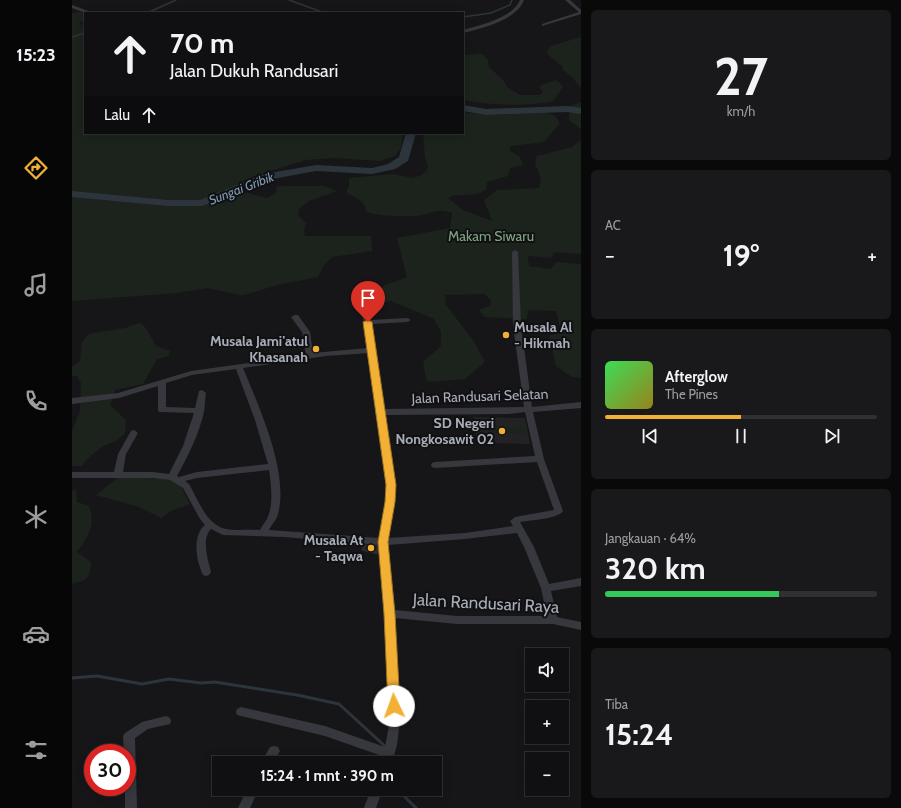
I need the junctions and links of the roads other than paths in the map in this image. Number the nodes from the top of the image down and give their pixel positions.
1 (523, 0) edge
2 (567, 0) edge
3 (72, 6) edge
4 (87, 12) edge
5 (581, 13) edge
6 (544, 25) dead end
7 (464, 32) edge
8 (515, 252) dead end
9 (362, 302) dead end
10 (294, 316) dead end
11 (407, 320) dead end
12 (368, 322) junction
13 (372, 350) junction
14 (310, 356) junction
15 (239, 367) junction
16 (162, 381) junction
17 (202, 393) dead end
18 (72, 402) edge
19 (581, 405) edge
20 (528, 409) junction
21 (200, 411) junction
22 (380, 412) junction
23 (134, 433) dead end
24 (540, 459) junction
25 (435, 465) dead end
26 (272, 467) junction
27 (72, 475) edge
28 (118, 475) junction
29 (176, 479) junction
30 (211, 525) junction
31 (518, 529) junction
32 (263, 533) junction
33 (383, 542) junction
34 (206, 572) dead end
35 (581, 582) edge
36 (546, 588) junction
37 (390, 614) junction
38 (553, 620) junction
39 (581, 626) edge
40 (241, 712) dead end
41 (166, 720) dead end
42 (274, 751) dead end
43 (388, 754) edge
44 (272, 756) edge
45 (250, 796) edge
46 (374, 796) edge
47 (131, 808) edge
48 (244, 808) edge
49 (370, 808) edge

1 - 7 street
2 - 5 street
3 - 4 street
5 - 6 street
8 - 20 street
9 - 12 street
10 - 14 street
11 - 12 street
12 - 13 street
13 - 14 street
13 - 22 street
14 - 15 street
15 - 16 street
15 - 26 street
16 - 18 street
16 - 21 street
17 - 21 street
19 - 20 street, Jalan Randusari Selatan
20 - 22 street, Jalan Randusari Selatan
20 - 24 street
21 - 29 street
22 - 33 street
23 - 28 street
24 - 25 street
24 - 31 street
26 - 29 street
26 - 32 street
27 - 28 street
28 - 29 street
29 - 30 street
30 - 32 street
30 - 34 street
31 - 33 street
31 - 36 street
32 - 33 street
33 - 37 street
35 - 36 street
36 - 38 street
37 - 38 street, Jalan Randusari Raya
37 - 43 street
38 - 39 street, Jalan Randusari Raya
40 - 43 street
41 - 47 street
42 - 44 street
45 - 48 street
46 - 49 street

